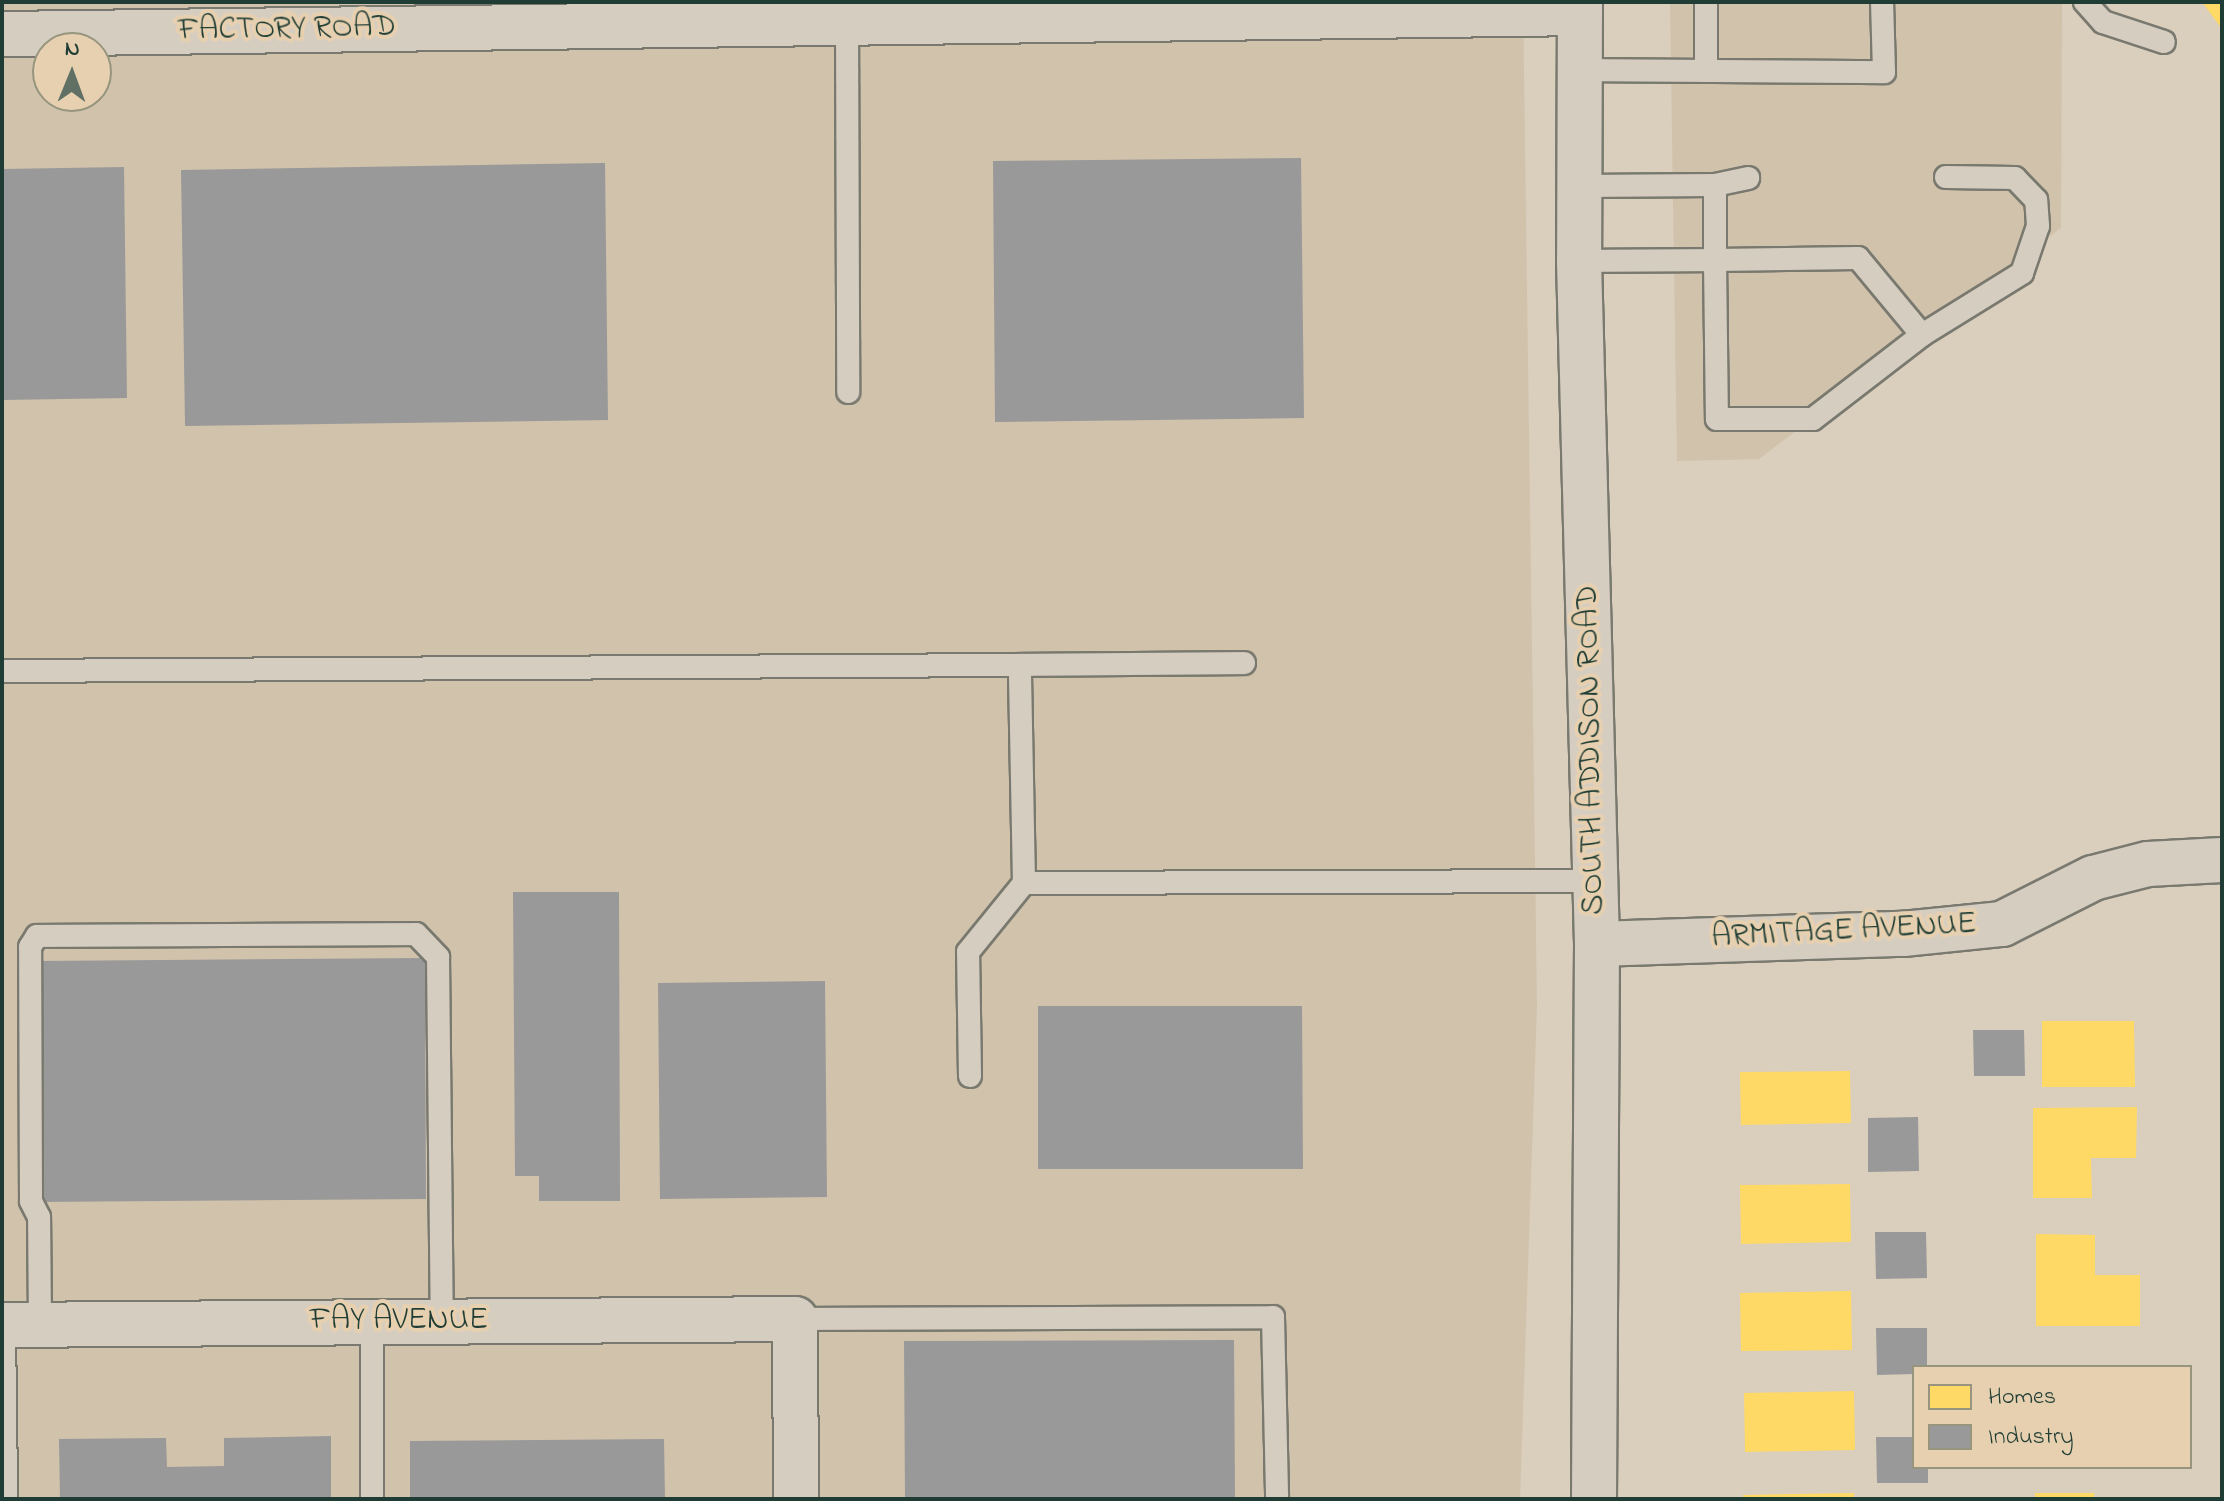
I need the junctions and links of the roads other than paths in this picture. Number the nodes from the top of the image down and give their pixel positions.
1 (1706, 2) edge
2 (1882, 2) edge
3 (2085, 2) edge
4 (1580, 8) edge
5 (1257, 9) edge
6 (847, 21) junction
7 (2, 34) edge
8 (2164, 42) dead end
9 (1580, 70) junction
10 (1706, 71) junction
11 (1946, 177) dead end
12 (1748, 178) dead end
13 (1715, 185) junction
14 (1580, 186) junction
15 (1715, 260) junction
16 (1579, 261) junction
17 (1922, 335) junction
18 (848, 392) dead end
19 (1244, 663) dead end
20 (1020, 665) junction
21 (2, 671) edge
22 (2222, 860) edge
23 (1595, 881) junction
24 (1024, 883) junction
25 (1597, 944) junction
26 (970, 1076) dead end
27 (795, 1319) junction
28 (372, 1321) junction
29 (442, 1321) junction
30 (15, 1325) edge
31 (6, 1499) edge
32 (372, 1499) edge
33 (796, 1499) edge
34 (1277, 1499) edge
35 (1594, 1499) edge

1 - 10 lane
2 - 10 lane
3 - 8 lane
4 - 5 street, FACTORY ROAD
4 - 9 street, SOUTH ADDISON ROAD
5 - 6 street, FACTORY ROAD
6 - 7 street, FACTORY ROAD
6 - 18 lane
9 - 10 lane
9 - 14 street, SOUTH ADDISON ROAD
11 - 17 lane
12 - 13 lane
13 - 14 lane
13 - 15 lane
14 - 16 street, SOUTH ADDISON ROAD
15 - 16 lane
15 - 17 lane
15 - 17 lane
16 - 23 street, SOUTH ADDISON ROAD
19 - 20 lane
20 - 21 lane
20 - 24 lane
22 - 25 street, ARMITAGE AVENUE
23 - 24 lane
23 - 25 street, SOUTH ADDISON ROAD
24 - 26 lane
25 - 35 street, SOUTH ADDISON ROAD
27 - 29 street, FAY AVENUE
27 - 33 street
27 - 34 lane
28 - 29 street, FAY AVENUE
28 - 30 street, FAY AVENUE
28 - 32 lane
29 - 30 lane
30 - 31 lane

